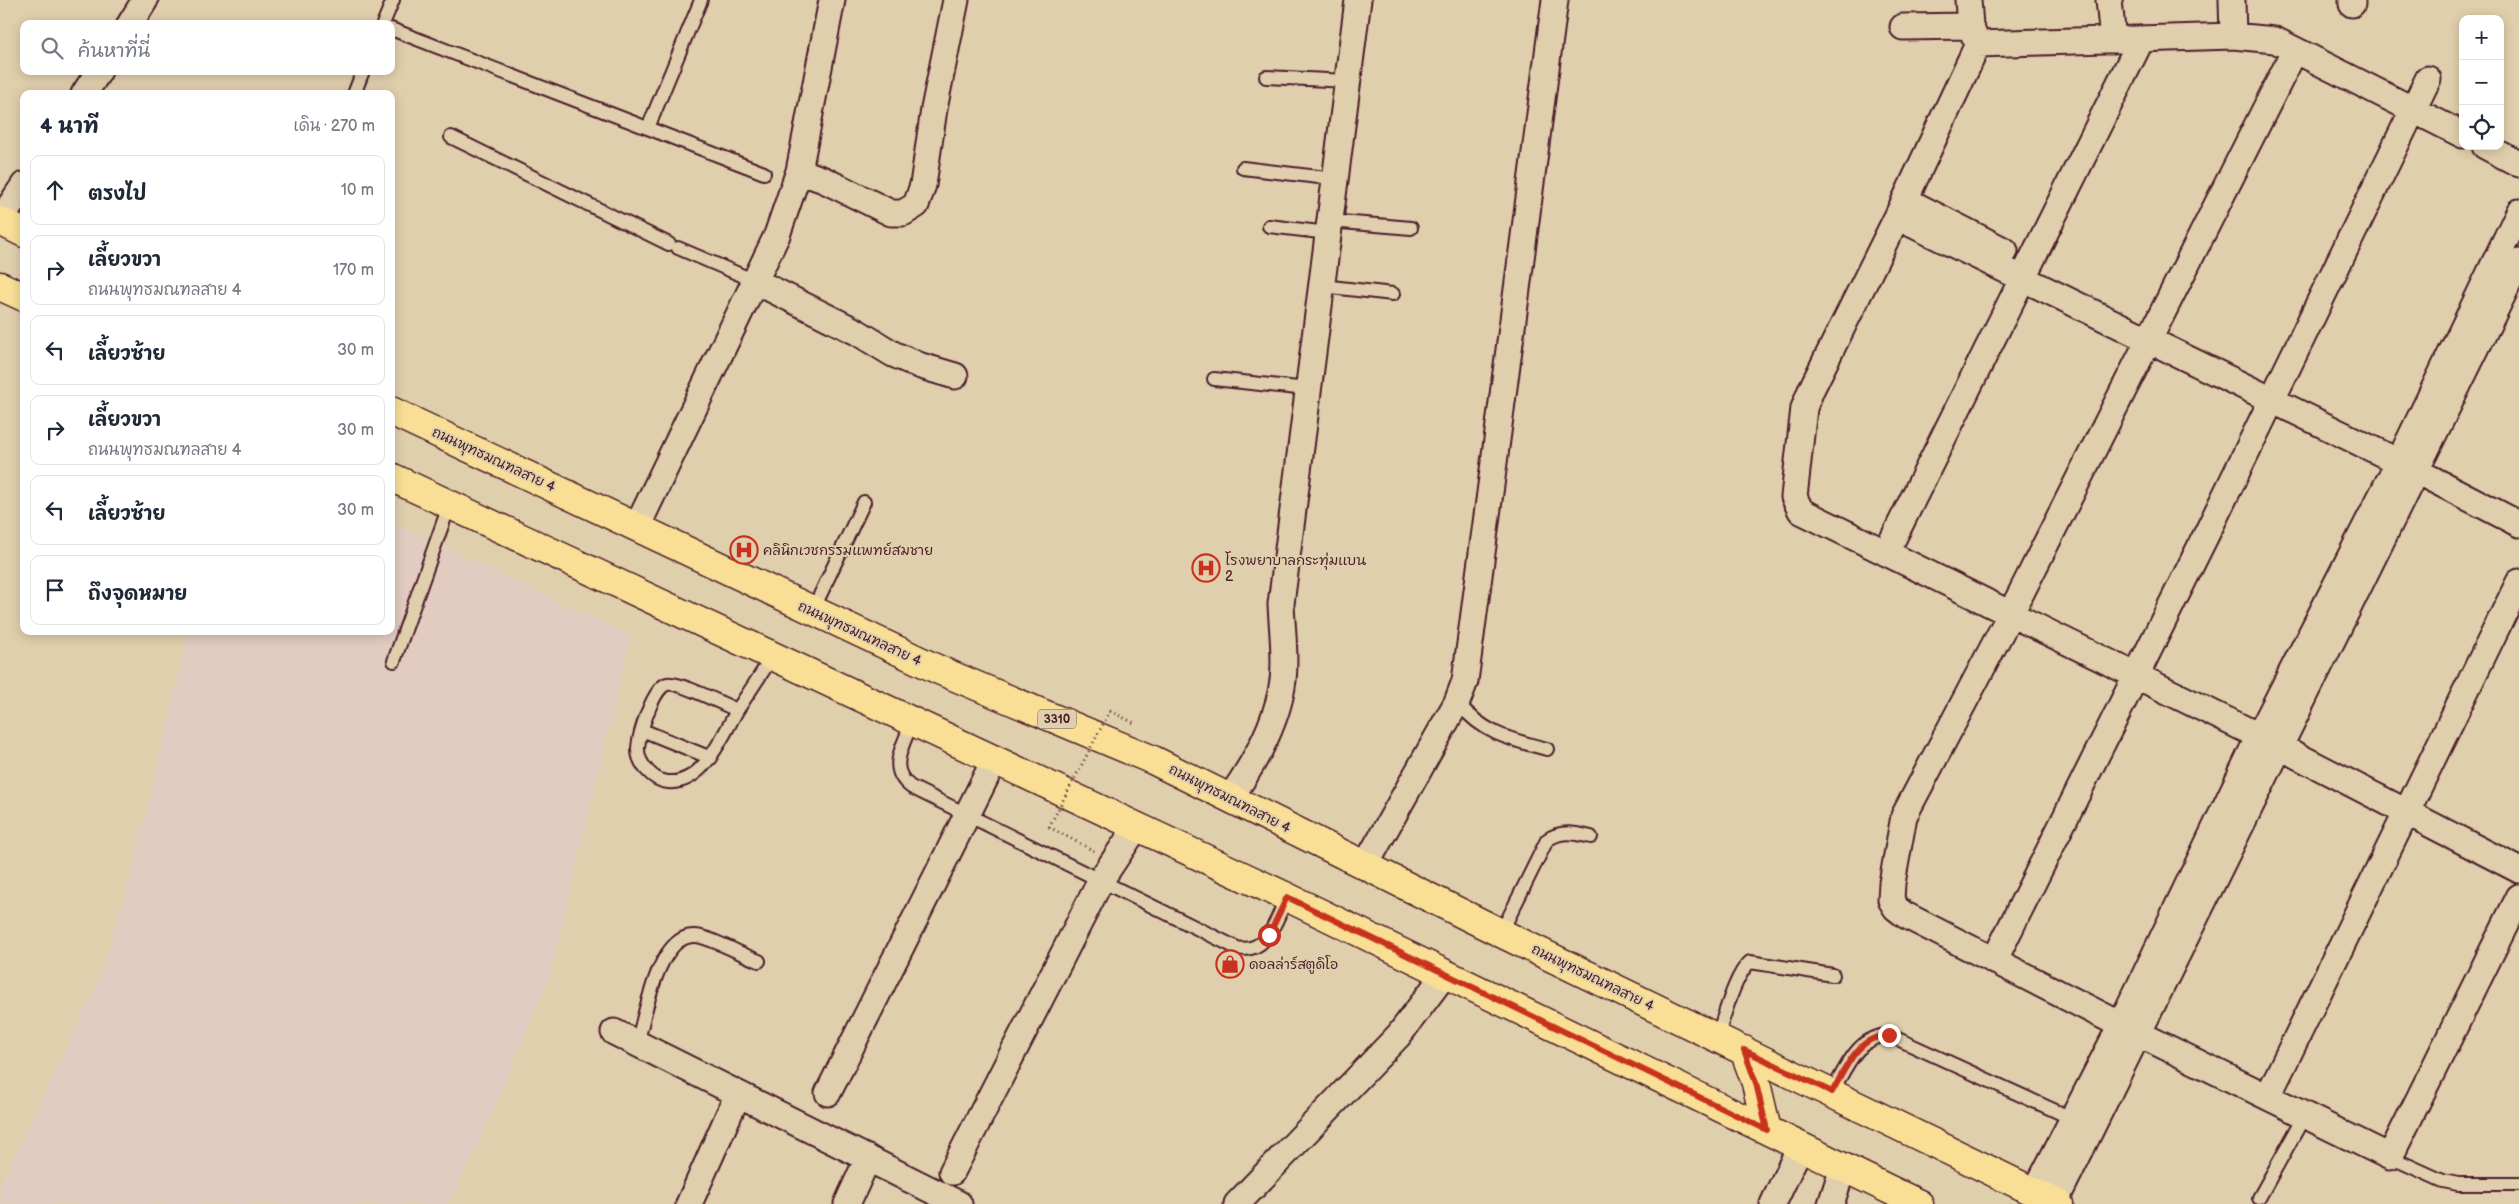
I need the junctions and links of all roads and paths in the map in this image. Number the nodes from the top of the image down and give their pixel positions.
1 (145, 0) edge
2 (393, 0) edge
3 (701, 0) edge
4 (832, 0) edge
5 (956, 0) edge
6 (1358, 0) edge
7 (1555, 0) edge
8 (1968, 0) edge
9 (2109, 0) edge
10 (2232, 0) edge
11 (132, 20) edge
12 (385, 20) edge
13 (1903, 27) dead end
14 (395, 31) edge
15 (1974, 35) junction
16 (2233, 36) junction
17 (2113, 40) junction
18 (2141, 40) junction
19 (2295, 50) junction
20 (96, 75) edge
21 (362, 75) edge
22 (1266, 77) dead end
23 (2428, 78) dead end
24 (1348, 81) junction
25 (87, 90) edge
26 (356, 90) edge
27 (2412, 108) junction
28 (648, 128) junction
29 (2459, 132) edge
30 (451, 137) dead end
31 (2493, 150) edge
32 (2519, 164) edge
33 (1243, 168) dead end
34 (799, 171) junction
35 (764, 173) dead end
36 (1336, 179) junction
37 (20, 191) edge
38 (1901, 209) junction
39 (2519, 212) edge
40 (0, 221) edge
41 (1269, 226) dead end
42 (1329, 227) junction
43 (1411, 228) dead end
44 (20, 231) edge
45 (2519, 262) edge
46 (2026, 271) junction
47 (755, 281) junction
48 (0, 286) edge
49 (1322, 286) junction
50 (1393, 294) dead end
51 (20, 295) edge
52 (2151, 333) junction
53 (955, 376) dead end
54 (1214, 379) dead end
55 (1306, 389) junction
56 (2274, 393) junction
57 (395, 413) edge
58 (2411, 460) junction
59 (395, 479) edge
60 (864, 502) dead end
61 (2519, 505) edge
62 (449, 506) junction
63 (2519, 524) edge
64 (637, 527) junction
65 (1886, 553) junction
66 (2519, 582) edge
67 (813, 610) junction
68 (2010, 615) junction
69 (774, 655) junction
70 (394, 661) dead end
71 (2134, 676) junction
72 (1457, 702) junction
73 (738, 710) junction
74 (1110, 711) dead end
75 (912, 721) junction
76 (642, 730) junction
77 (2269, 742) junction
78 (1547, 749) dead end
79 (711, 758) junction
80 (995, 759) junction
81 (1230, 798) junction
82 (2406, 814) junction
83 (968, 815) junction
84 (1137, 826) junction
85 (1591, 837) dead end
86 (1365, 866) junction
87 (2519, 870) edge
88 (1108, 871) junction
89 (1287, 897) junction
90 (2519, 897) edge
91 (1501, 933) junction
92 (759, 961) dead end
93 (1994, 961) junction
94 (1444, 975) junction
95 (1834, 975) dead end
96 (2130, 1029) junction
97 (614, 1032) dead end
98 (1717, 1037) junction
99 (637, 1044) junction
100 (1744, 1050) junction
101 (1832, 1092) junction
102 (828, 1093) dead end
103 (738, 1094) junction
104 (2268, 1096) junction
105 (2305, 1115) junction
106 (2071, 1118) junction
107 (1767, 1130) junction
108 (1800, 1146) junction
109 (2390, 1157) junction
110 (868, 1158) junction
111 (1843, 1168) junction
112 (952, 1172) dead end
113 (2519, 1184) edge
114 (2259, 1198) dead end
115 (2049, 1199) edge
116 (689, 1204) edge
117 (847, 1204) edge
118 (959, 1204) edge
119 (1237, 1204) edge
120 (1773, 1204) edge
121 (1830, 1204) edge
122 (1919, 1204) edge

1 - 11 street
2 - 12 lane
3 - 28 lane
4 - 34 street
5 - 34 street
6 - 24 street
7 - 72 street
8 - 15 street
9 - 17 street
10 - 16 street
13 - 15 street
14 - 28 lane
15 - 17 street
15 - 38 street
16 - 18 street
16 - 19 street
17 - 18 street
18 - 46 street
19 - 27 street
19 - 52 street
20 - 25 street
21 - 26 lane
22 - 24 lane
23 - 27 street
24 - 36 street
27 - 29 street
27 - 56 street
28 - 35 lane
30 - 47 lane
31 - 32 street
33 - 36 lane
34 - 47 street
36 - 42 street
37 - 40 street
38 - 46 street
38 - 65 street
39 - 58 street
40 - 44 main road
41 - 42 lane
42 - 43 lane
42 - 49 street
45 - 58 street
46 - 52 street
46 - 65 street
47 - 53 street
47 - 64 street
48 - 51 main road
49 - 50 lane
49 - 55 street
52 - 56 street
52 - 68 street
54 - 55 lane
55 - 81 street
56 - 58 street
56 - 71 street
57 - 64 main road, ถนนพุทธมณฑลสาย 4 / 3310
58 - 61 street
58 - 63 street
58 - 77 street
59 - 62 main road
60 - 67 lane
62 - 69 main road
62 - 70 lane
64 - 67 main road, ถนนพุทธมณฑลสาย 4 / 3310
65 - 68 street
66 - 82 street
67 - 81 main road, ถนนพุทธมณฑลสาย 4 / 3310
68 - 71 street
68 - 93 street
69 - 73 lane
69 - 75 main road
71 - 77 street
71 - 93 street
72 - 78 lane
72 - 86 street
73 - 76 lane
73 - 79 lane
74 - 88 path, bridge
75 - 80 main road
75 - 83 lane
76 - 79 lane
76 - 79 lane
77 - 82 street
77 - 96 street
80 - 83 street
80 - 84 main road
81 - 86 main road, ถนนพุทธมณฑลสาย 4 / 3310
82 - 87 street
82 - 104 street
83 - 88 lane
83 - 102 street
84 - 88 street
84 - 89 main road
85 - 91 lane
86 - 91 main road, ถนนพุทธมณฑลสาย 4 / 3310
88 - 89 lane
88 - 112 street
89 - 94 main road
90 - 109 street
91 - 98 main road, ถนนพุทธมณฑลสาย 4 / 3310
92 - 99 lane
93 - 96 street
94 - 107 main road
94 - 119 street
95 - 98 lane
96 - 104 street
96 - 106 street
96 - 115 street
97 - 99 street
98 - 100 main road, ถนนพุทธมณฑลสาย 4
99 - 103 street
100 - 101 main road, ถนนพุทธมณฑลสาย 4
100 - 107 main road
101 - 106 lane
101 - 115 main road, ถนนพุทธมณฑลสาย 4
103 - 110 street
103 - 116 street
104 - 105 street
105 - 109 street
105 - 114 lane
106 - 115 street
107 - 108 main road
108 - 111 main road
108 - 120 street
109 - 113 lane
110 - 117 street
110 - 118 street
111 - 121 street
111 - 122 main road

